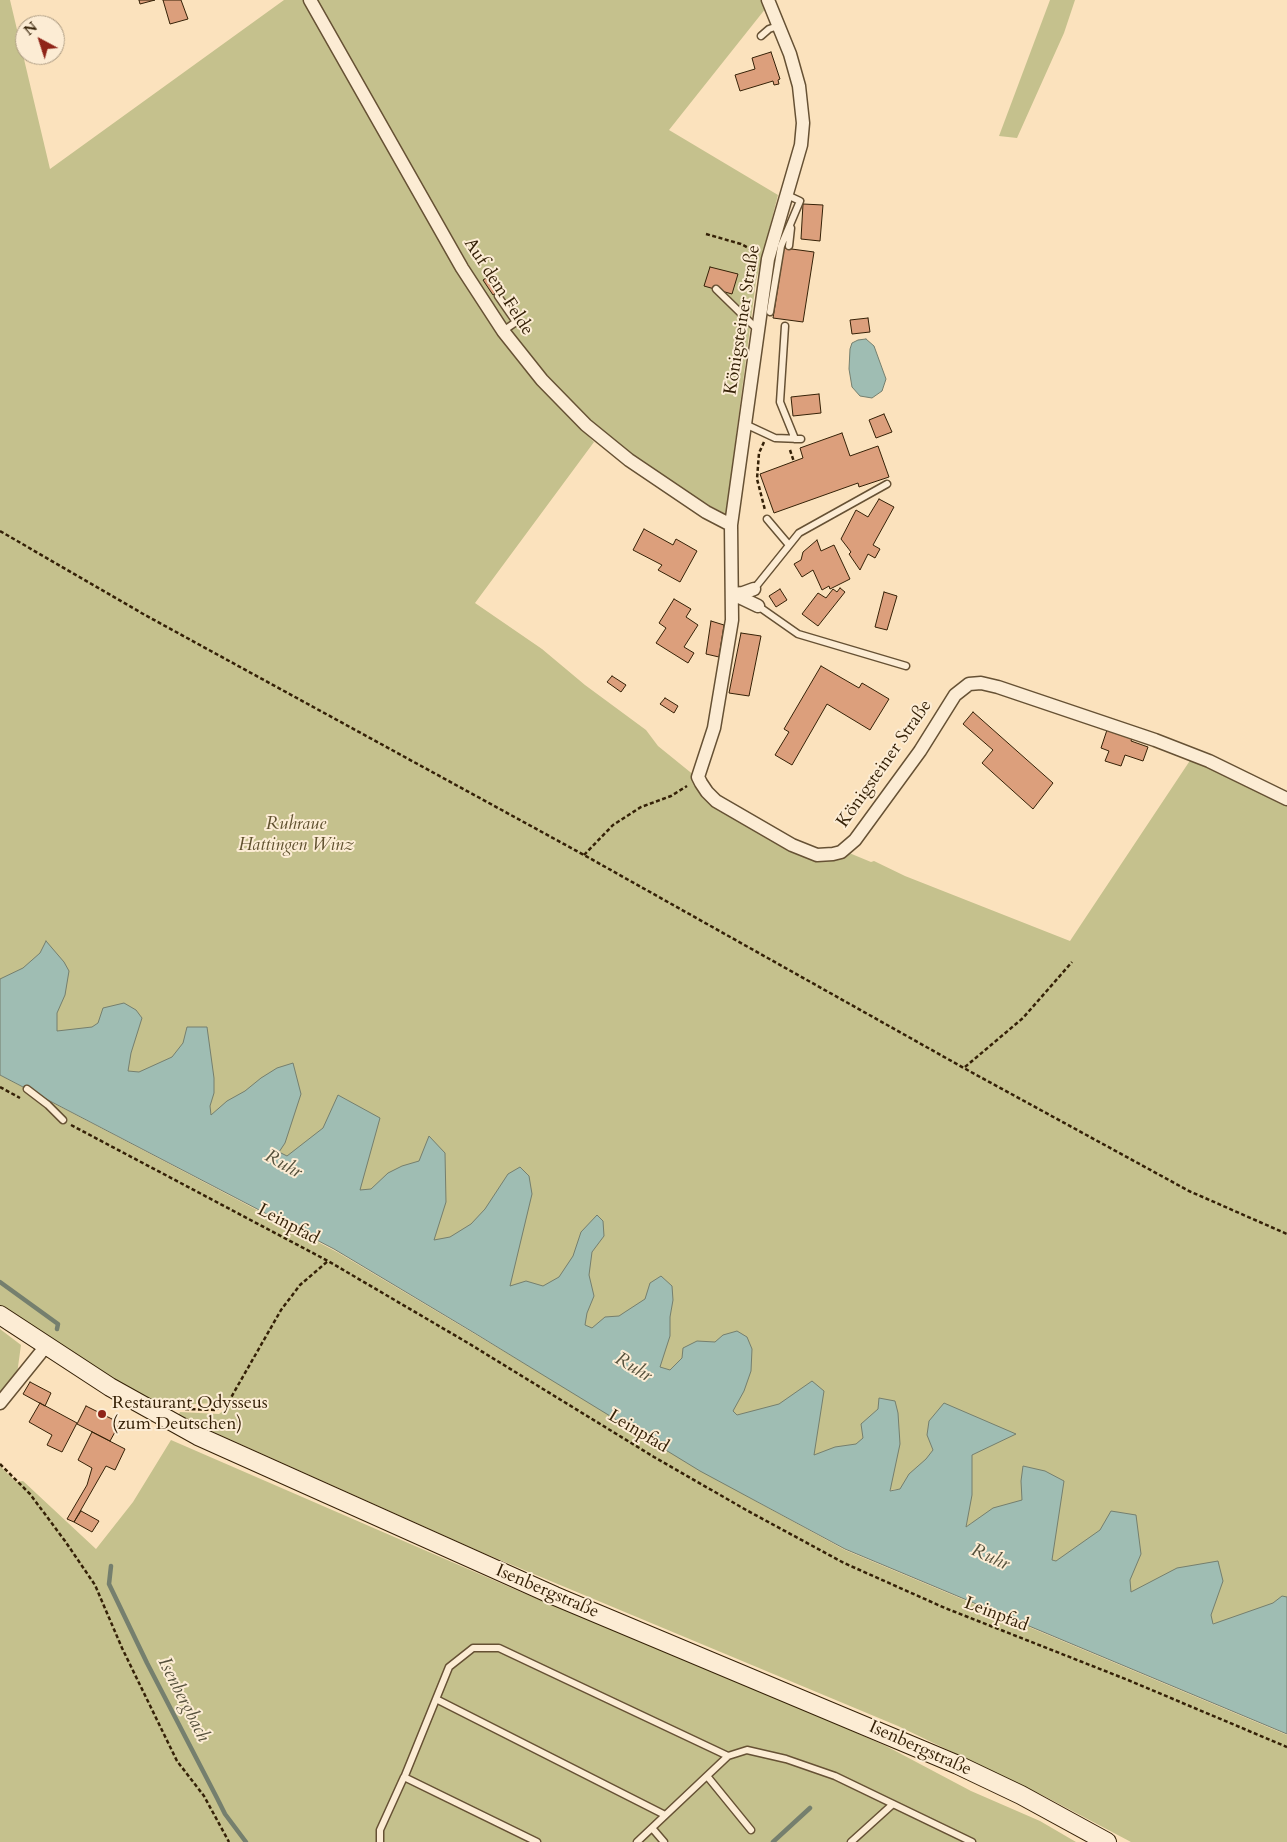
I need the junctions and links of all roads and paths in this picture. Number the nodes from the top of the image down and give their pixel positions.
1 (310, 0) edge
2 (768, 0) edge
3 (778, 26) junction
4 (761, 36) dead end
5 (787, 195) junction
6 (792, 220) junction
7 (706, 234) dead end
8 (789, 246) dead end
9 (768, 259) junction
10 (716, 289) dead end
11 (498, 296) dead end
12 (770, 312) dead end
13 (785, 326) dead end
14 (758, 330) junction
15 (503, 331) junction
16 (745, 424) junction
17 (767, 434) junction
18 (887, 484) dead end
19 (767, 519) joint
20 (731, 526) junction
21 (0, 531) edge
22 (789, 545) junction
23 (754, 589) joint
24 (733, 594) junction
25 (758, 606) joint
26 (906, 666) dead end
27 (693, 782) dead end
28 (1287, 799) edge
29 (584, 855) junction
30 (1072, 962) dead end
31 (965, 1067) junction
32 (0, 1087) edge
33 (28, 1089) dead end
34 (24, 1100) dead end
35 (63, 1120) joint
36 (1287, 1234) edge
37 (328, 1261) junction
38 (0, 1315) edge
39 (46, 1346) junction
40 (0, 1403) edge
41 (167, 1419) junction
42 (0, 1464) edge
43 (436, 1699) junction
44 (1287, 1747) edge
45 (728, 1756) junction
46 (707, 1776) junction
47 (404, 1778) junction
48 (893, 1804) junction
49 (665, 1815) junction
50 (652, 1828) junction
51 (751, 1830) dead end
52 (229, 1842) edge
53 (380, 1842) edge
54 (537, 1842) edge
55 (637, 1842) edge
56 (664, 1842) edge
57 (851, 1842) edge
58 (972, 1842) edge
59 (1108, 1842) edge

1 - 15 street, Auf dem Felde
2 - 3 street, Königsteiner Straße
3 - 4 lane
3 - 5 street, Königsteiner Straße
5 - 6 lane
5 - 9 street, Königsteiner Straße
6 - 8 lane
6 - 12 lane
7 - 9 path
9 - 14 street, Königsteiner Straße
10 - 14 lane
11 - 15 lane
13 - 17 lane
14 - 16 street, Königsteiner Straße
15 - 20 street, Auf dem Felde
16 - 17 lane
16 - 20 street, Königsteiner Straße
17 - 19 path
18 - 22 lane
19 - 22 lane
20 - 24 street, Königsteiner Straße
21 - 29 path
22 - 23 lane
23 - 24 street
24 - 25 street
24 - 28 street, Königsteiner Straße
25 - 26 lane
27 - 29 path
29 - 31 path
30 - 31 path
31 - 36 path
32 - 34 path
33 - 35 lane
35 - 37 path, Leinpfad
37 - 41 path
37 - 44 path, Leinpfad
38 - 39 main road, Isenbergstraße
39 - 40 street
39 - 41 main road, Isenbergstraße
41 - 59 main road, Isenbergstraße
42 - 52 path
43 - 45 lane
43 - 47 lane
43 - 49 lane
45 - 46 lane
45 - 48 lane
46 - 49 lane
46 - 51 lane
47 - 53 lane
47 - 54 lane
48 - 57 lane
48 - 58 lane
49 - 50 lane
50 - 55 lane
50 - 56 lane

